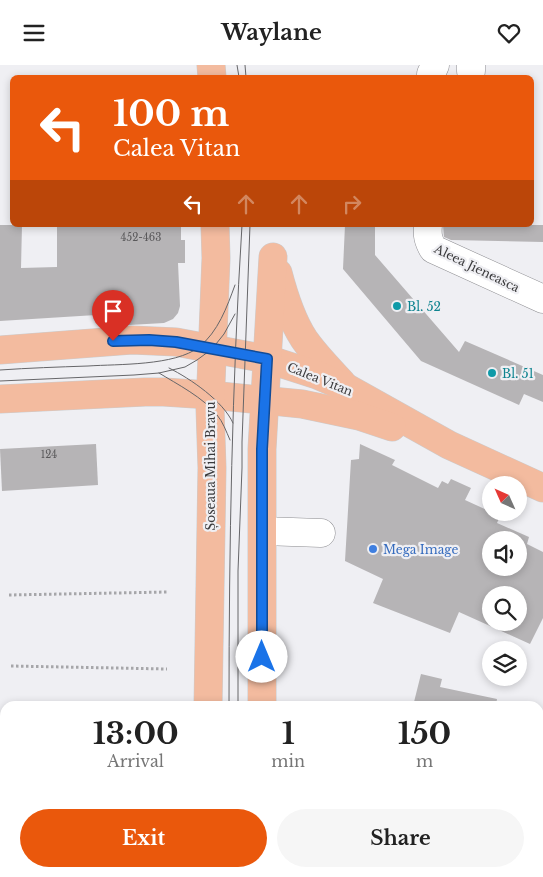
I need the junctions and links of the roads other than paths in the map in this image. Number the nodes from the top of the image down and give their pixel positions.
1 (216, 227) edge
2 (428, 227) edge
3 (543, 299) edge
4 (212, 349) junction
5 (0, 350) edge
6 (267, 359) junction
7 (347, 388) junction
8 (210, 395) junction
9 (0, 399) edge
10 (264, 400) junction
11 (449, 445) junction
12 (543, 488) edge
13 (263, 531) junction
14 (321, 533) dead end
15 (208, 701) edge
16 (262, 701) edge

1 - 4 main road, Șoseaua Mihai Bravu
2 - 3 street, Aleea Jieneasca
4 - 5 main road, Calea Vitan
4 - 6 main road, Calea Vitan
4 - 8 main road, Șoseaua Mihai Bravu
6 - 7 main road, Calea Vitan
6 - 7 main road
6 - 10 main road
7 - 11 main road, Calea Vitan
8 - 9 main road, Calea Vitan
8 - 10 main road, Calea Vitan
8 - 15 main road, Șoseaua Mihai Bravu
10 - 11 main road, Calea Vitan
10 - 13 main road
11 - 12 main road, Calea Vitan
13 - 14 street
13 - 16 main road

